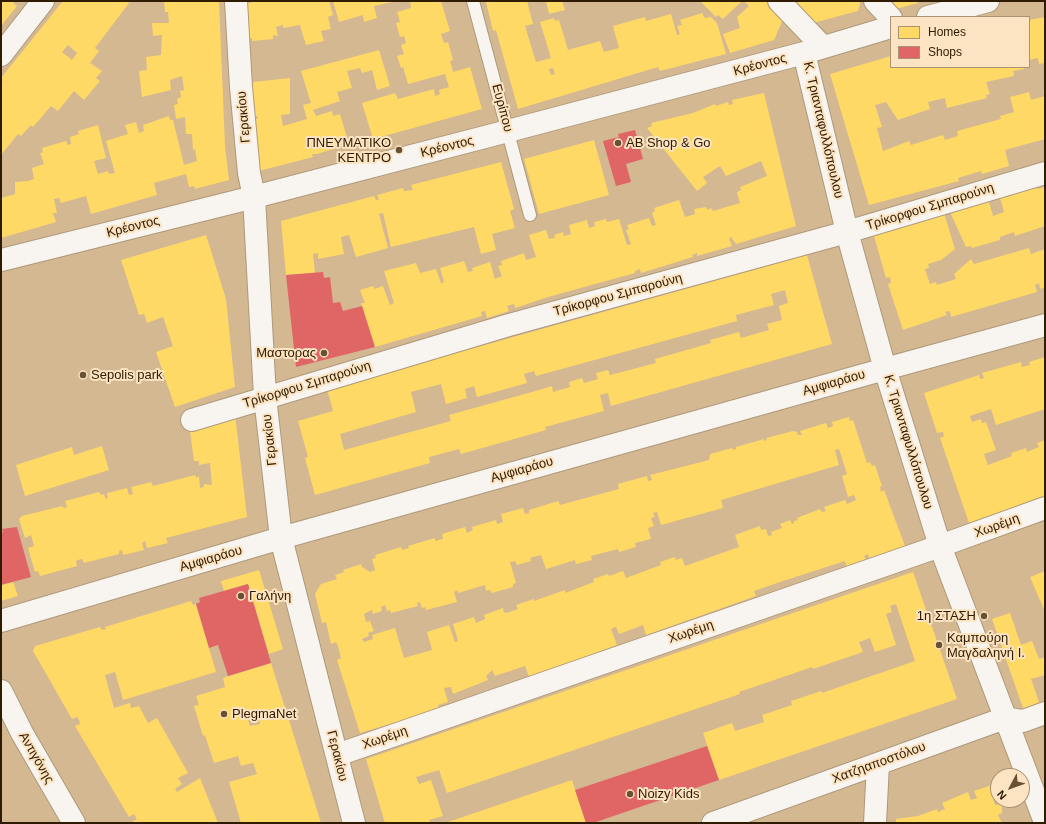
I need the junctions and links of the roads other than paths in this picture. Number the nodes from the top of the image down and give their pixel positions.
1 (43, 1) edge
2 (236, 1) edge
3 (473, 1) edge
4 (778, 1) edge
5 (875, 1) edge
6 (988, 1) edge
7 (932, 16) edge
8 (890, 17) edge
9 (890, 27) edge
10 (814, 50) junction
11 (1, 55) edge
12 (508, 131) junction
13 (1045, 173) edge
14 (254, 198) junction
15 (530, 215) dead end
16 (847, 232) junction
17 (1, 260) edge
18 (1045, 325) edge
19 (885, 369) junction
20 (266, 397) junction
21 (192, 420) dead end
22 (1045, 508) edge
23 (281, 538) junction
24 (940, 546) junction
25 (1, 621) edge
26 (1, 691) edge
27 (1045, 713) edge
28 (1005, 718) junction
29 (337, 755) junction
30 (878, 764) junction
31 (1045, 822) edge
32 (74, 823) edge
33 (354, 823) edge
34 (713, 823) edge
35 (875, 823) edge

1 - 11 street
2 - 14 street, Γερακίου
3 - 12 lane, Ευρίπου
4 - 10 street
5 - 8 street
6 - 7 street
9 - 10 street, Κρέοντος
10 - 12 street, Κρέοντος
10 - 16 street, Κ. Τριανταφυλλόπουλου
12 - 14 street, Κρέοντος
12 - 15 lane, Ευρίπου
13 - 16 street, Τρίκορφου Σμπαρούνη
14 - 17 street, Κρέοντος
14 - 20 street, Γερακίου
16 - 19 street, Κ. Τριανταφυλλόπουλου
16 - 20 street, Τρίκορφου Σμπαρούνη
18 - 19 street, Αμφιαράου
19 - 23 street, Αμφιαράου
19 - 24 street, Κ. Τριανταφυλλόπουλου
20 - 21 street, Τρίκορφου Σμπαρούνη
20 - 23 street, Γερακίου
22 - 24 street, Χωρέμη
23 - 25 street, Αμφιαράου
23 - 29 street, Γερακίου
24 - 28 street, Κ. Τριανταφυλλόπουλου
24 - 29 street, Χωρέμη
26 - 32 street, Αντιγόνης
27 - 28 street, Χατζηαποστόλου
28 - 30 street, Χατζηαποστόλου
28 - 31 street, Κ. Τριανταφυλλόπουλου
29 - 33 street, Γερακίου
30 - 34 street, Χατζηαποστόλου
30 - 35 street

